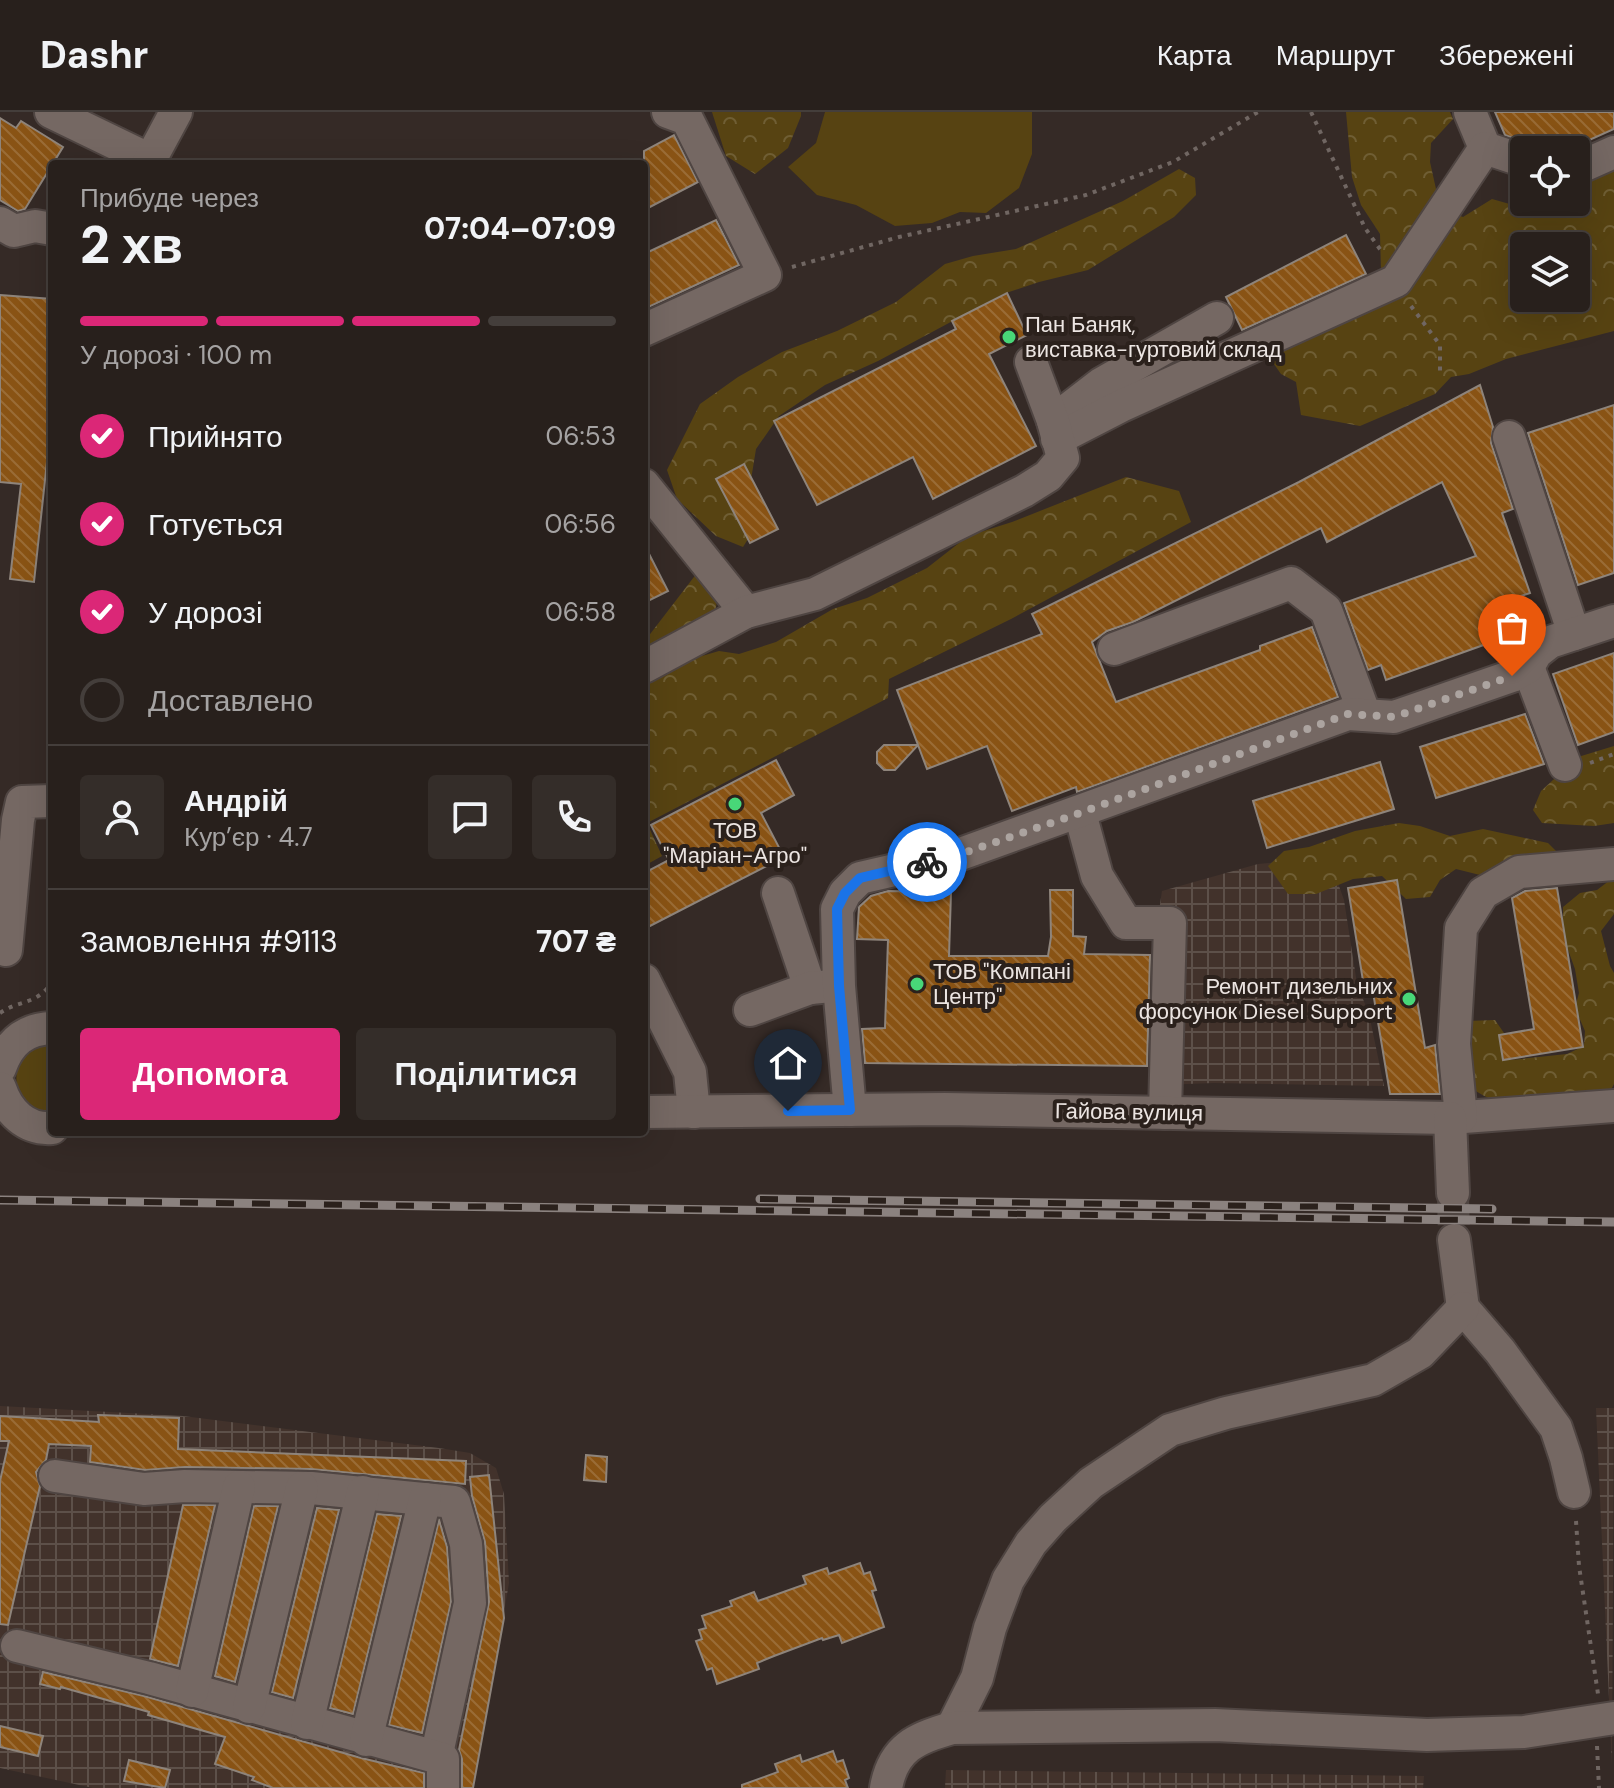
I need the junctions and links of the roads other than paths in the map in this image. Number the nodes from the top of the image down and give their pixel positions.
1 (51, 112) edge
2 (176, 112) edge
3 (668, 112) edge
4 (1470, 112) edge
5 (1485, 148) junction
6 (1614, 152) edge
7 (1510, 156) edge
8 (145, 160) edge
9 (150, 160) edge
10 (1590, 163) edge
11 (0, 223) edge
12 (48, 228) edge
13 (1217, 318) dead end
14 (648, 328) edge
15 (1031, 362) dead end
16 (1055, 430) junction
17 (1509, 437) dead end
18 (648, 490) edge
19 (746, 612) junction
20 (1614, 621) edge
21 (1574, 634) junction
22 (1114, 649) dead end
23 (648, 665) edge
24 (1528, 667) junction
25 (1365, 715) junction
26 (1565, 765) dead end
27 (48, 801) edge
28 (1080, 813) junction
29 (1614, 864) edge
30 (778, 893) dead end
31 (6, 950) dead end
32 (824, 987) junction
33 (648, 988) edge
34 (750, 1010) dead end
35 (48, 1029) edge
36 (0, 1068) edge
37 (0, 1088) edge
38 (1614, 1106) edge
39 (850, 1110) junction
40 (648, 1112) edge
41 (694, 1112) junction
42 (1165, 1113) junction
43 (1455, 1118) junction
44 (48, 1128) edge
45 (1453, 1193) tunnel mouth
46 (1454, 1240) tunnel mouth
47 (1463, 1308) junction
48 (55, 1476) dead end
49 (239, 1487) junction
50 (302, 1488) junction
51 (363, 1492) junction
52 (1574, 1492) road end
53 (425, 1499) junction
54 (17, 1646) dead end
55 (192, 1691) junction
56 (249, 1707) junction
57 (1607, 1719) edge
58 (307, 1723) junction
59 (952, 1728) junction
60 (366, 1740) junction
61 (440, 1773) edge
62 (886, 1788) edge

1 - 8 street
2 - 9 street
3 - 14 street
4 - 5 street
5 - 7 street
5 - 16 street
6 - 10 street
11 - 12 street
13 - 16 street
15 - 16 street
16 - 19 street
17 - 21 street
18 - 19 street
19 - 23 street
20 - 21 street
21 - 24 street
22 - 25 street
24 - 25 street
24 - 26 street
25 - 28 street
27 - 31 street
28 - 32 street
28 - 42 street
29 - 43 street
30 - 32 street
32 - 34 street
32 - 39 street
33 - 41 street
35 - 36 street
37 - 44 street
38 - 43 street, Гайова вулиця
39 - 41 street, Гайова вулиця
39 - 42 street, Гайова вулиця
40 - 41 street, Гайова вулиця
42 - 43 street, Гайова вулиця
43 - 45 street
46 - 47 street
47 - 52 street
47 - 59 street
48 - 49 street
49 - 50 street
49 - 55 street
50 - 51 street
50 - 56 street
51 - 53 street
51 - 58 street
53 - 60 street
53 - 61 street
54 - 55 street
55 - 56 street
56 - 58 street
57 - 59 street
58 - 60 street
59 - 62 street
60 - 61 street

